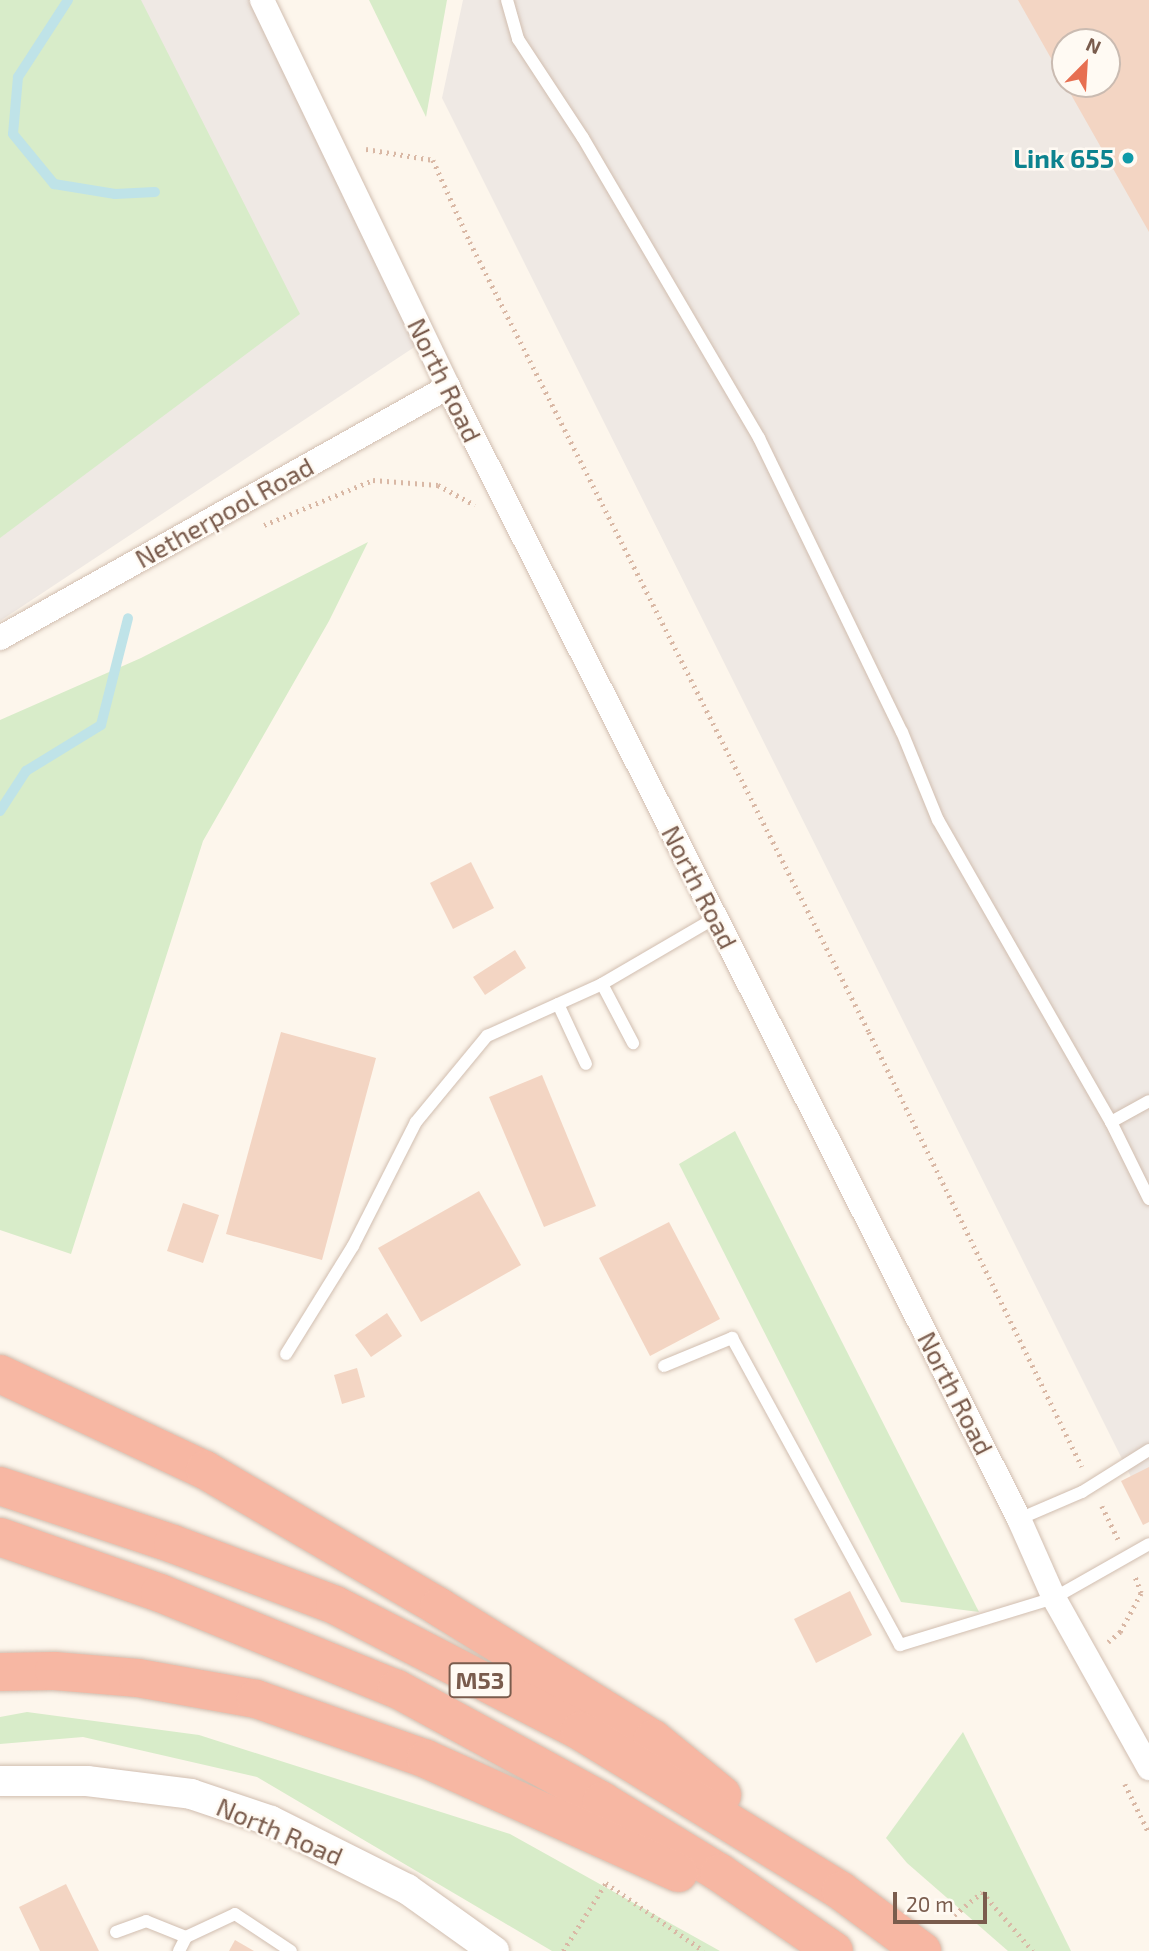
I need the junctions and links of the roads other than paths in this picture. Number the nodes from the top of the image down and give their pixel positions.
1 (261, 0) edge
2 (507, 0) edge
3 (448, 387) junction
4 (0, 638) edge
5 (716, 918) junction
6 (602, 984) junction
7 (558, 1004) junction
8 (633, 1043) dead end
9 (586, 1064) dead end
10 (1149, 1101) edge
11 (1111, 1122) junction
12 (1149, 1199) edge
13 (286, 1354) dead end
14 (664, 1366) dead end
15 (0, 1374) edge
16 (1149, 1450) edge
17 (0, 1486) edge
18 (1019, 1519) junction
19 (0, 1537) edge
20 (1149, 1544) edge
21 (1054, 1598) junction
22 (0, 1671) edge
23 (1149, 1768) edge
24 (0, 1781) edge
25 (841, 1891) junction
26 (116, 1932) dead end
27 (186, 1937) junction
28 (826, 1946) edge
29 (484, 1948) edge
30 (179, 1951) edge
31 (291, 1951) edge
32 (922, 1951) edge

1 - 3 street, North Road
2 - 11 lane
3 - 4 street, Netherpool Road
3 - 5 street, North Road
5 - 6 lane
5 - 18 street, North Road
6 - 7 lane
6 - 8 lane
7 - 9 lane
7 - 13 lane
10 - 11 lane
11 - 12 lane
14 - 21 lane
15 - 25 highway
16 - 18 lane
17 - 25 highway, M53
18 - 21 street, North Road
19 - 28 highway, M53
20 - 21 lane
21 - 23 street, North Road
22 - 28 highway
24 - 29 street, North Road
25 - 32 highway, M53
26 - 27 lane
27 - 30 lane
27 - 31 lane

